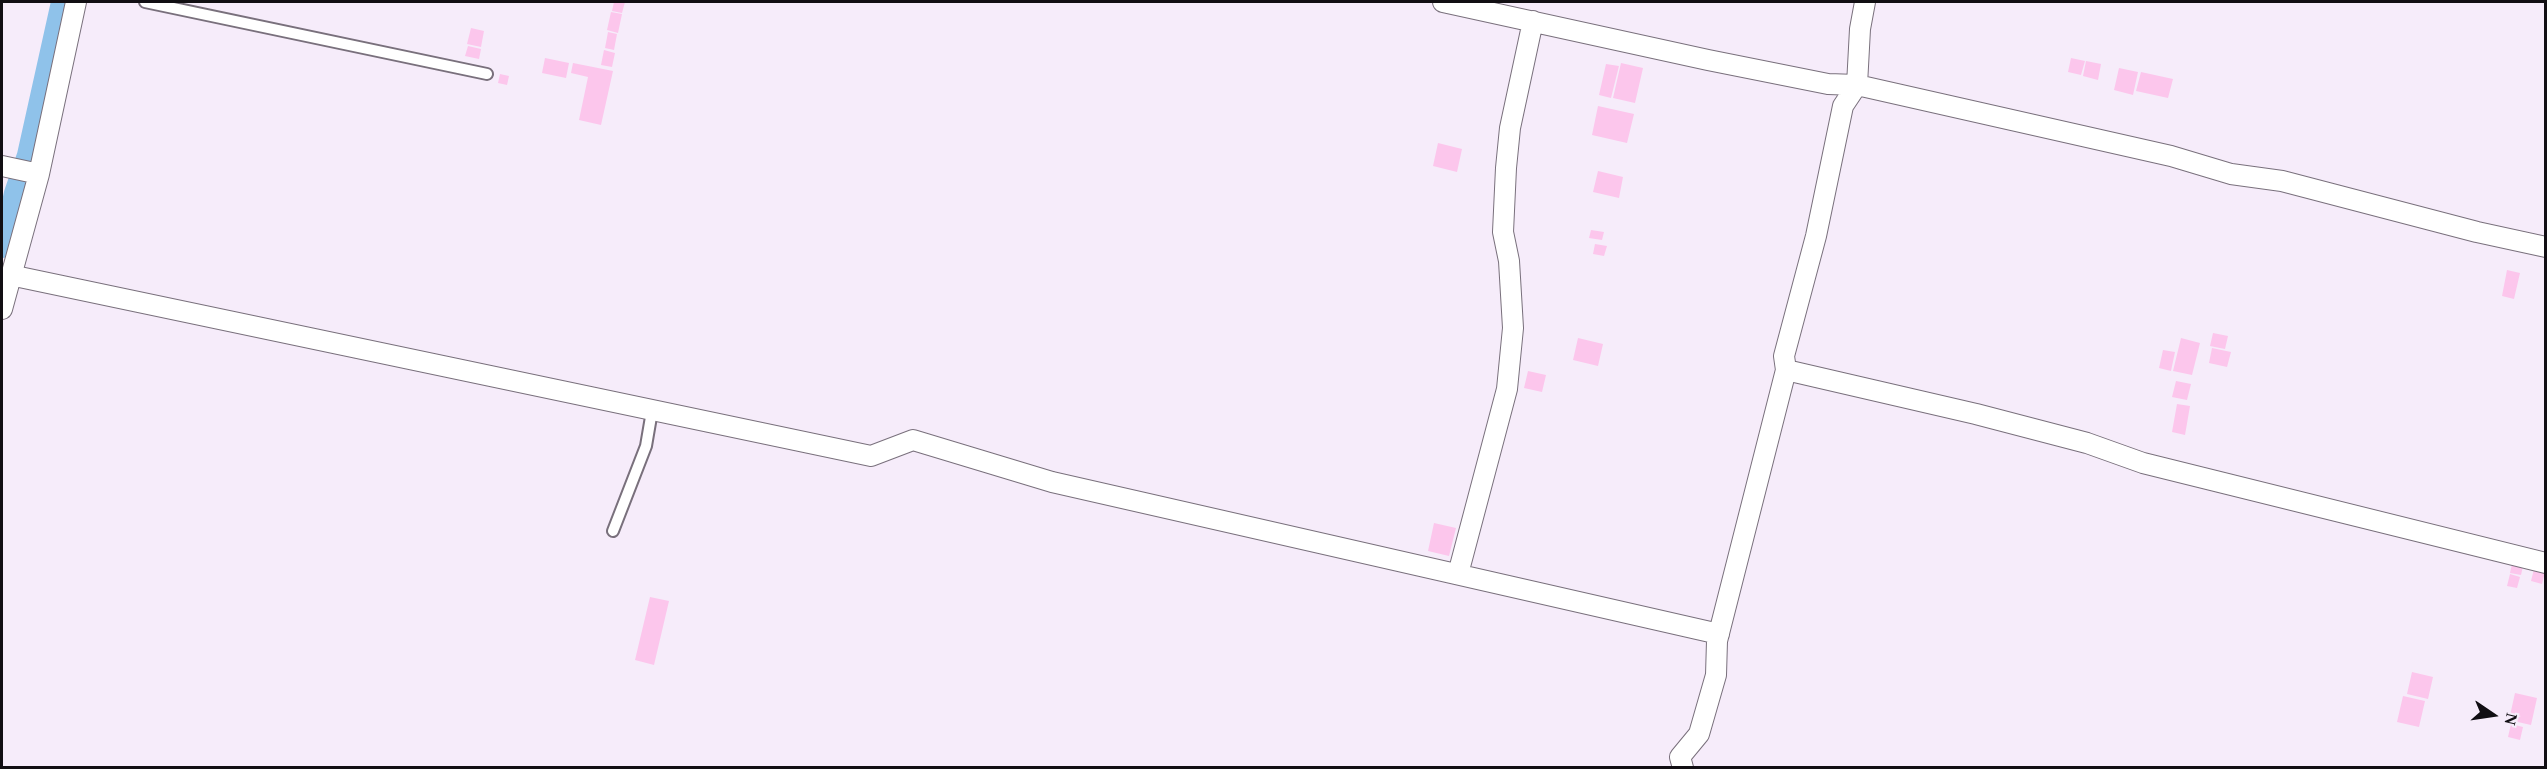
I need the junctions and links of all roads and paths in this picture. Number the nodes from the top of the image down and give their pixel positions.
1 (76, 2) edge
2 (145, 2) edge
3 (1443, 2) edge
4 (1865, 2) edge
5 (1533, 21) junction
6 (487, 74) dead end
7 (1857, 85) junction
8 (7, 167) edge
9 (39, 174) junction
10 (2546, 247) edge
11 (10, 275) junction
12 (2, 309) edge
13 (1786, 370) junction
14 (652, 411) junction
15 (613, 531) dead end
16 (2546, 563) edge
17 (1458, 574) junction
18 (1719, 634) junction
19 (1683, 768) edge

1 - 9 street
2 - 6 lane
3 - 5 street
4 - 7 street
5 - 7 street
5 - 17 street
7 - 10 street
7 - 13 street
8 - 9 street
9 - 11 street
11 - 12 street
11 - 14 street
13 - 16 street
13 - 18 street
14 - 15 lane
14 - 17 street
17 - 18 street
18 - 19 street

